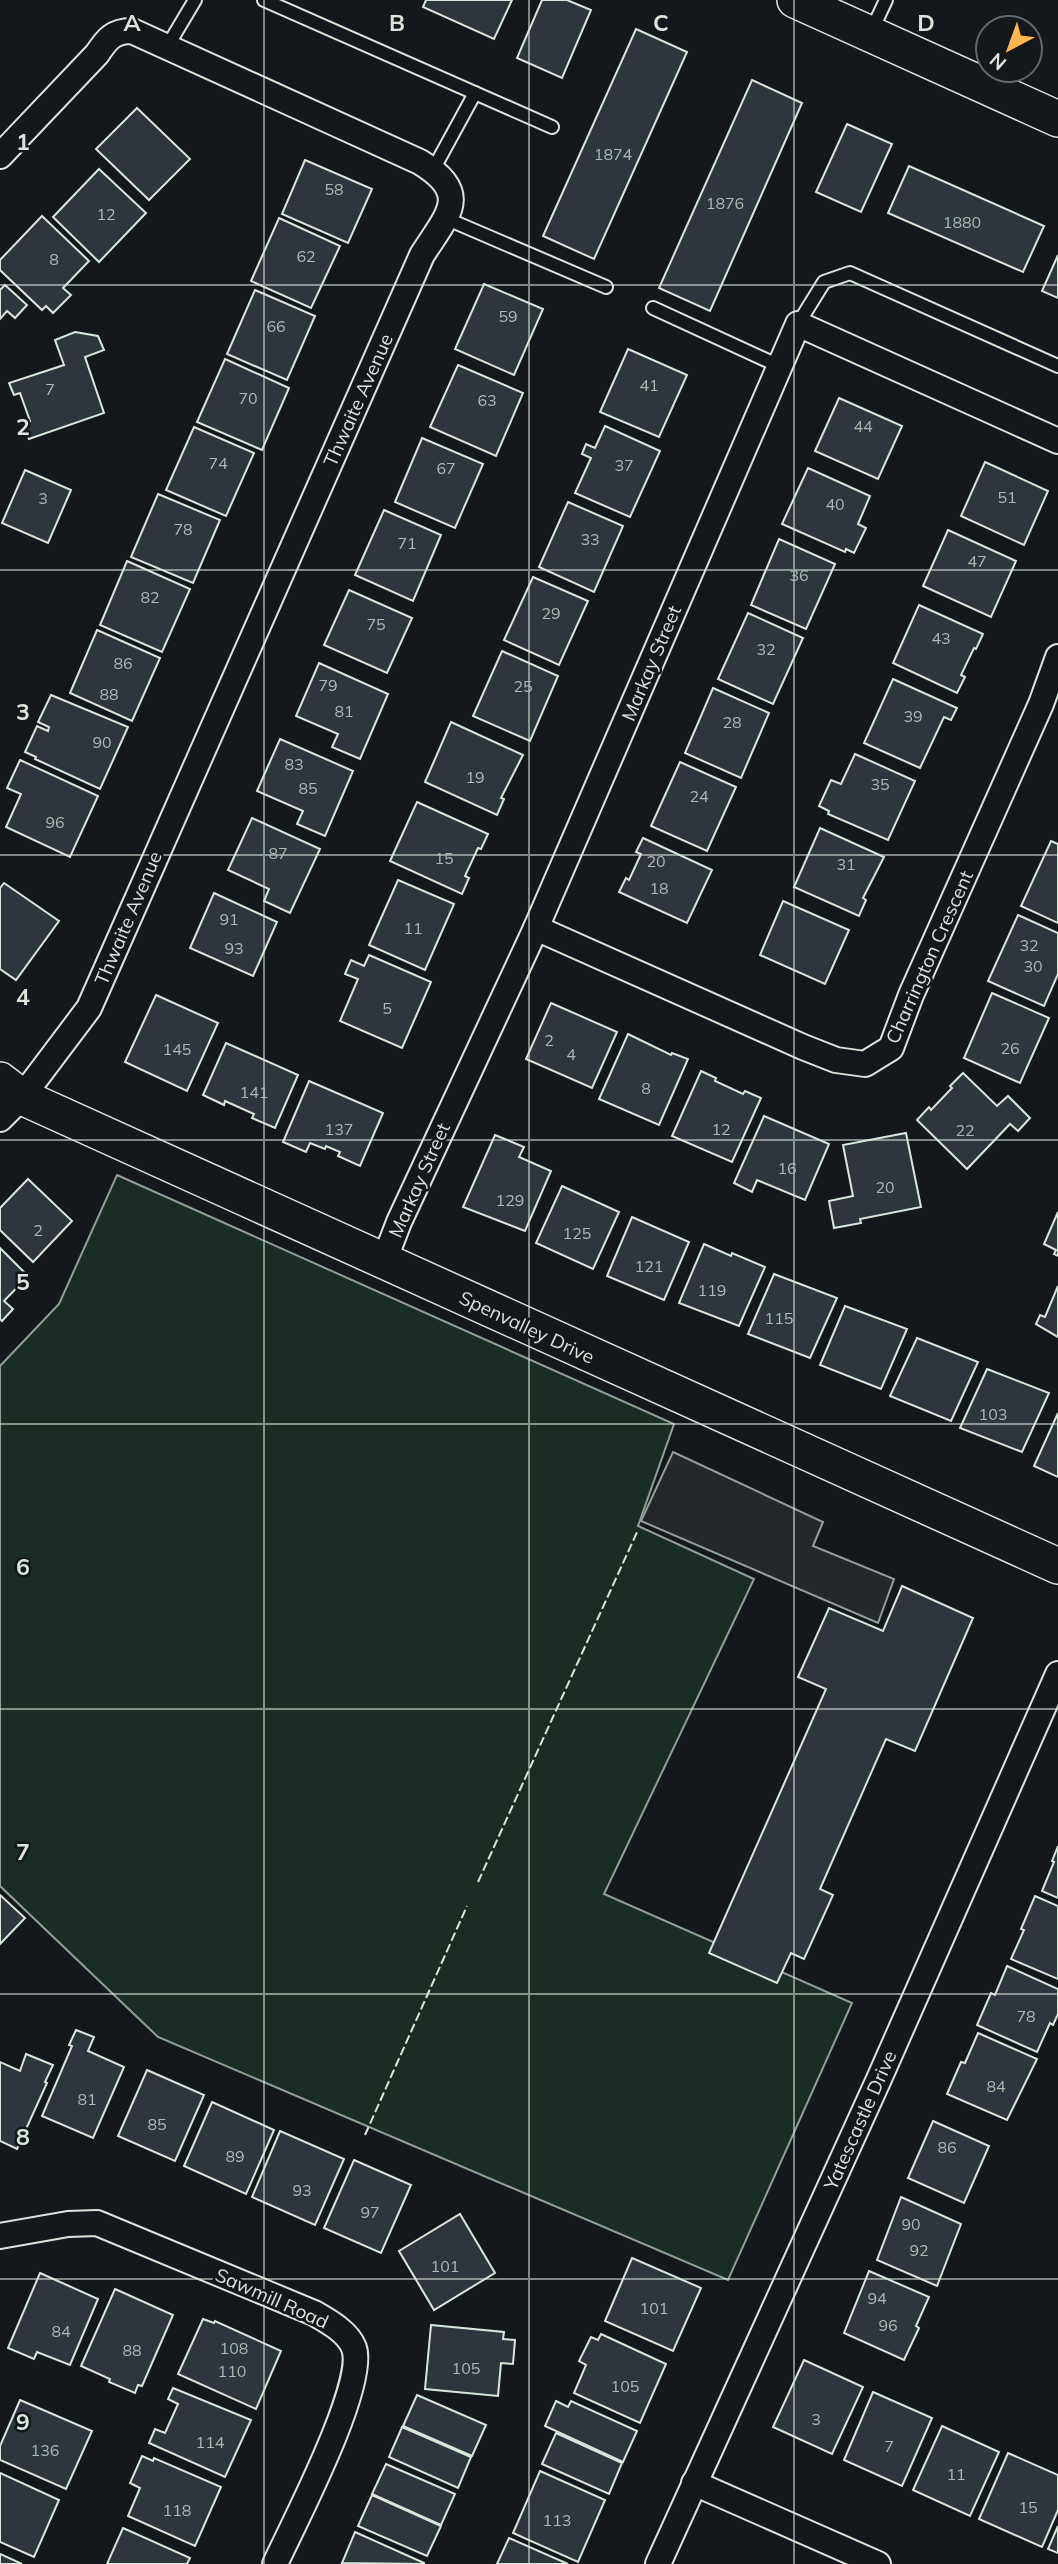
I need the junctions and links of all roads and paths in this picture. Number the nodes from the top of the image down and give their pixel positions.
1 (195, 0) edge
2 (264, 0) edge
3 (795, 0) edge
4 (886, 0) edge
5 (870, 34) junction
6 (167, 47) junction
7 (475, 93) junction
8 (1058, 119) edge
9 (552, 127) dead end
10 (0, 156) edge
11 (433, 170) junction
12 (445, 218) junction
13 (606, 287) dead end
14 (653, 308) dead end
15 (798, 324) junction
16 (779, 366) junction
17 (1058, 366) edge
18 (1058, 441) edge
19 (1058, 657) edge
20 (1049, 708) edge
21 (536, 928) junction
22 (7, 1099) edge
23 (384, 1261) junction
24 (1058, 1566) edge
25 (1058, 1674) edge
26 (0, 2236) edge
27 (694, 2483) junction
28 (275, 2564) edge
29 (658, 2564) edge
30 (878, 2564) edge

1 - 6 lane
2 - 7 lane
3 - 5 street
4 - 5 lane
5 - 8 street
6 - 10 street
6 - 11 street
7 - 9 lane
7 - 11 lane
11 - 12 street, Thwaite Avenue
12 - 13 lane
12 - 22 street, Thwaite Avenue
14 - 16 lane
15 - 16 street, Markay Street
15 - 17 lane
15 - 18 street
16 - 21 street, Markay Street
19 - 20 street
20 - 21 street, Charrington Crescent
21 - 23 street, Markay Street
22 - 23 street, Spenvalley Drive
23 - 24 street, Spenvalley Drive
25 - 27 street, Yatescastle Drive
26 - 28 street, Sawmill Road
27 - 29 street, Yatescastle Drive
27 - 30 street

